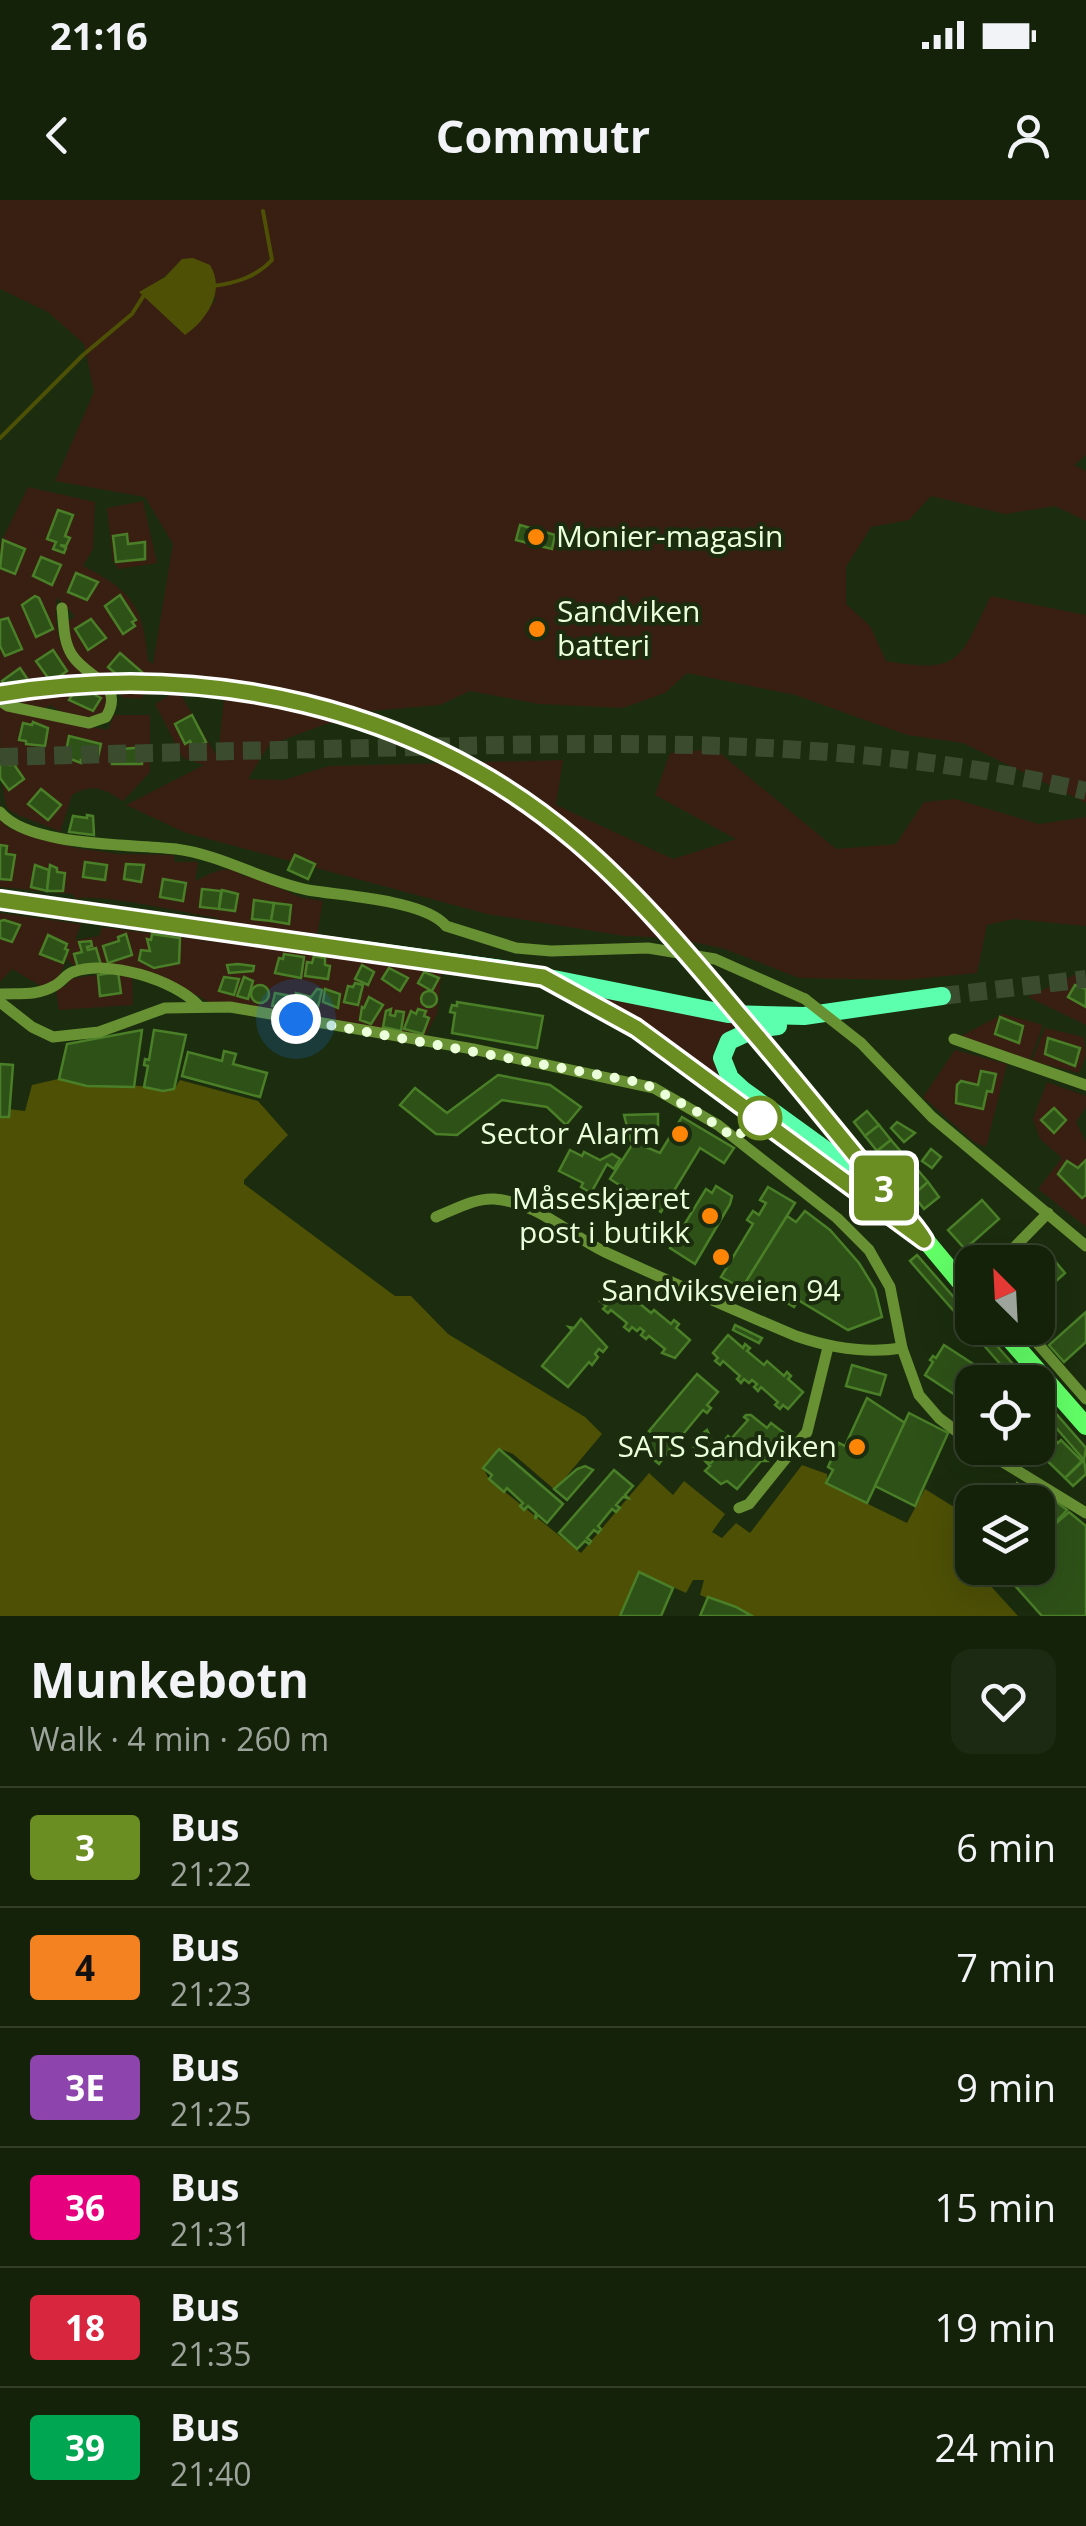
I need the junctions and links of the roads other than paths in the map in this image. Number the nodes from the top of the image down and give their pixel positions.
1 (62, 608) dead end
2 (0, 700) edge
3 (0, 812) edge
4 (0, 900) edge
5 (543, 977) junction
6 (0, 994) edge
7 (0, 1002) edge
8 (198, 1006) junction
9 (954, 1039) dead end
10 (767, 1048) tunnel mouth
11 (1086, 1084) edge
12 (888, 1195) junction
13 (1048, 1213) junction
14 (436, 1217) dead end
15 (924, 1240) junction
16 (1017, 1245) edge
17 (1086, 1246) edge
18 (955, 1276) edge
19 (1015, 1345) edge
20 (1039, 1345) edge
21 (828, 1347) junction
22 (902, 1348) junction
23 (1086, 1398) edge
24 (1086, 1426) edge
25 (955, 1429) edge
26 (1008, 1465) edge
27 (738, 1508) dead end
28 (1086, 1513) edge

1 - 2 street
3 - 13 street, bridge
4 - 5 highway
5 - 12 highway
5 - 15 highway
6 - 8 street
7 - 8 street
8 - 22 street
9 - 11 street
10 - 12 highway
12 - 15 main road
13 - 16 street
13 - 17 street
14 - 21 street
15 - 18 main road
19 - 24 main road
20 - 23 street
21 - 22 street
21 - 27 street
22 - 25 street
26 - 28 street

